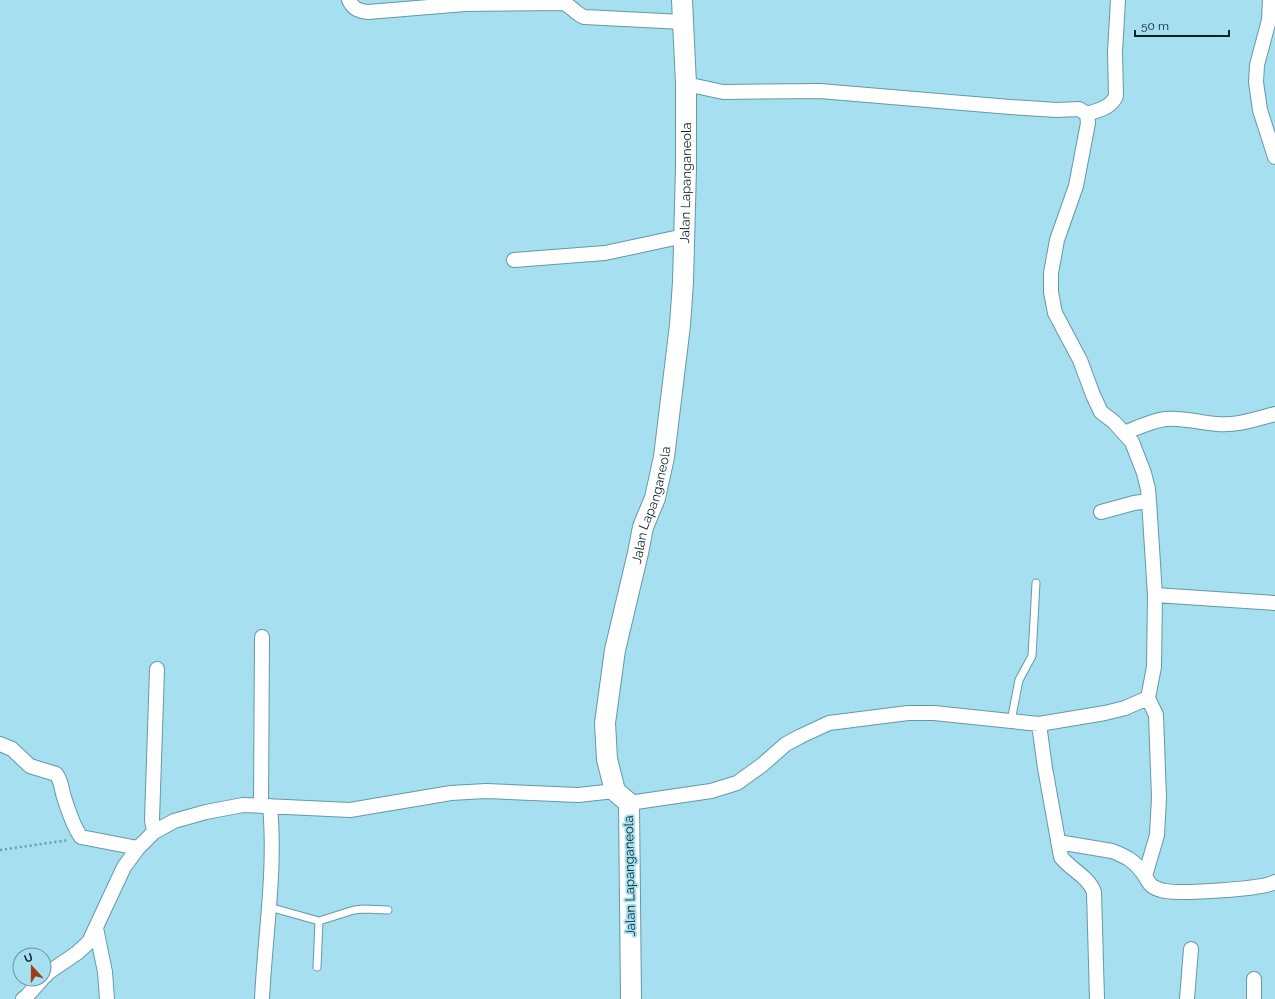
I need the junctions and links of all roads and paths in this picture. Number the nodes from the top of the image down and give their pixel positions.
1 (349, 0) edge
2 (682, 0) edge
3 (1118, 0) edge
4 (1270, 0) edge
5 (683, 22) junction
6 (686, 84) junction
7 (1087, 114) junction
8 (1274, 151) edge
9 (684, 236) junction
10 (514, 260) dead end
11 (1275, 414) edge
12 (1124, 433) junction
13 (1149, 501) junction
14 (1101, 512) dead end
15 (1036, 583) dead end
16 (1156, 595) junction
17 (1275, 603) edge
18 (262, 637) dead end
19 (157, 669) dead end
20 (1148, 698) junction
21 (1011, 721) junction
22 (1039, 724) junction
23 (0, 744) edge
24 (622, 797) junction
25 (266, 806) junction
26 (154, 832) junction
27 (81, 837) junction
28 (1058, 842) junction
29 (138, 848) junction
30 (0, 850) edge
31 (1145, 876) junction
32 (1275, 882) edge
33 (269, 907) junction
34 (388, 910) dead end
35 (319, 921) junction
36 (96, 928) junction
37 (1191, 949) dead end
38 (317, 967) dead end
39 (52, 970) edge
40 (1254, 979) dead end
41 (35, 987) edge
42 (23, 999) edge
43 (108, 999) edge
44 (262, 999) edge
45 (631, 999) edge
46 (1097, 999) edge
47 (1187, 999) edge
48 (1254, 999) edge

1 - 5 street
2 - 5 street, Jalan Lapanganeola
3 - 7 street
4 - 8 street
5 - 6 street, Jalan Lapanganeola
6 - 7 street
6 - 9 street, Jalan Lapanganeola
7 - 12 street
9 - 10 street
9 - 24 street, Jalan Lapanganeola
11 - 12 street
12 - 13 street
13 - 14 street
13 - 16 street
15 - 21 lane
16 - 17 street
16 - 20 street
18 - 25 street
19 - 26 street
20 - 22 street
20 - 31 street
21 - 22 street
21 - 24 street
22 - 28 street
23 - 27 street
24 - 25 street
24 - 45 street, Jalan Lapanganeola
25 - 26 street
25 - 33 street
26 - 29 street
27 - 29 street
27 - 30 path
28 - 31 street
28 - 46 street
29 - 36 street
31 - 32 street
33 - 35 lane
33 - 44 street
34 - 35 lane
35 - 38 lane
36 - 39 street
36 - 43 street
37 - 47 street
40 - 48 street
41 - 42 street

